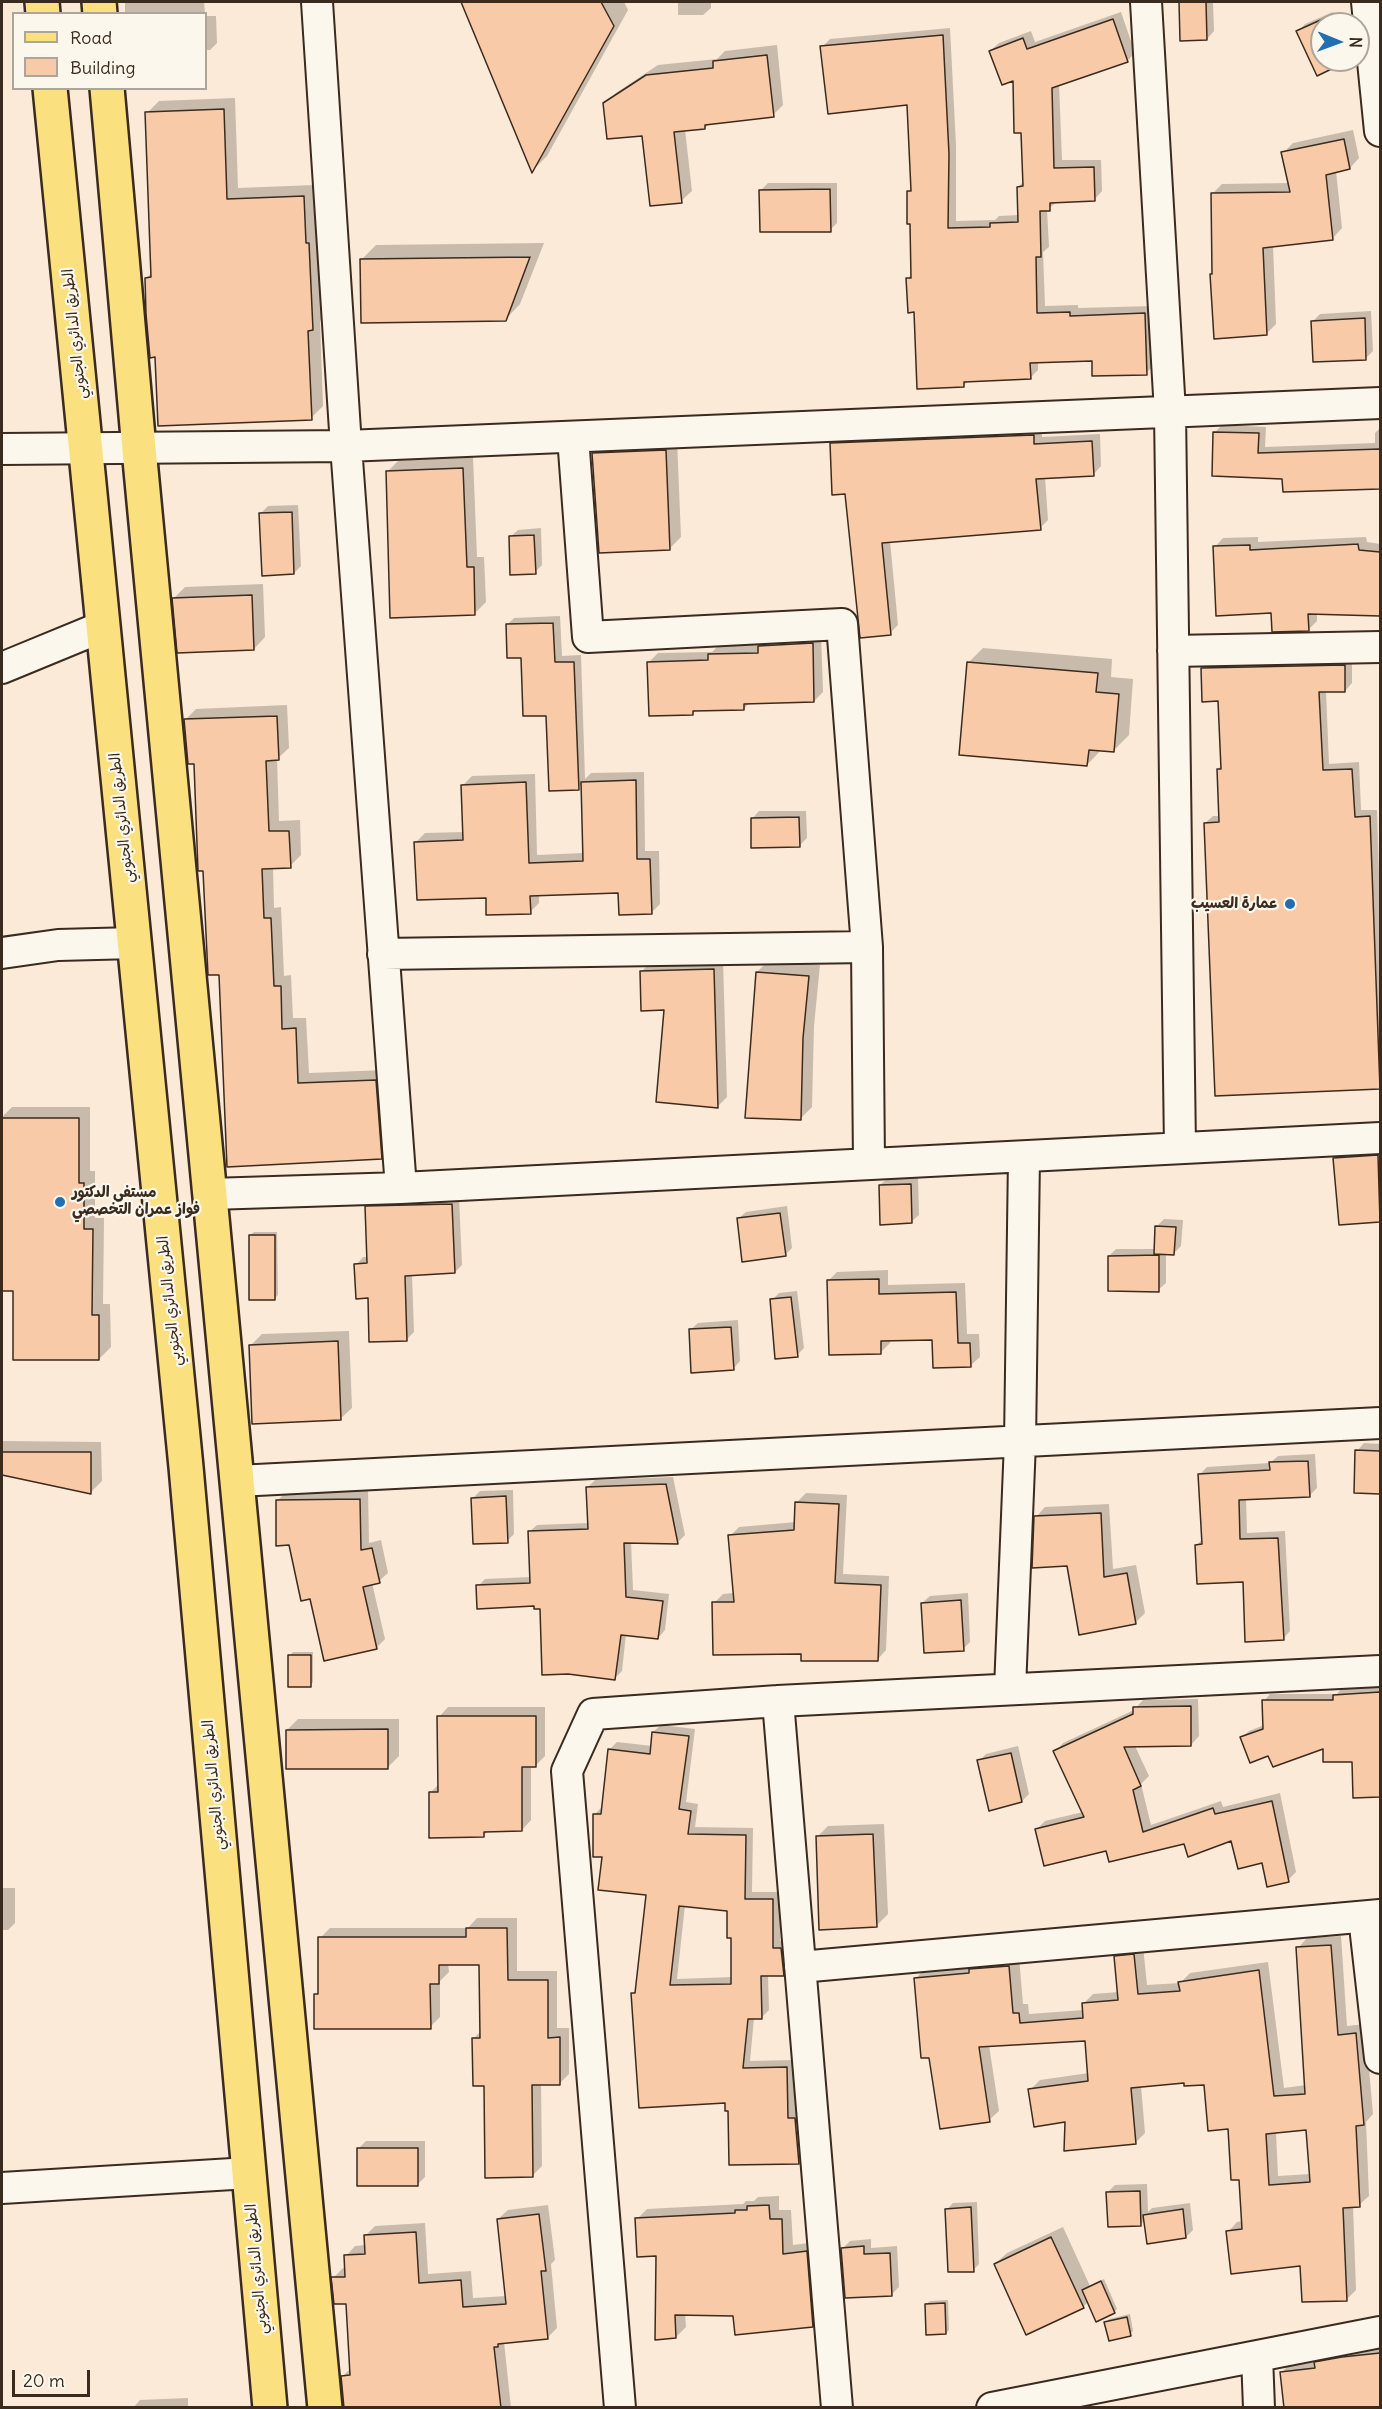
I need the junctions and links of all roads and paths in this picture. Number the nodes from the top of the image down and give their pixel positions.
1 (317, 2) edge
2 (1146, 2) edge
3 (1367, 2) edge
4 (50, 90) edge
5 (107, 90) edge
6 (1380, 131) edge
7 (1380, 403) edge
8 (1170, 412) junction
9 (573, 437) junction
10 (346, 446) junction
11 (86, 448) junction
12 (139, 449) junction
13 (2, 450) edge
14 (104, 627) junction
15 (1380, 647) edge
16 (1173, 651) junction
17 (2, 668) edge
18 (135, 943) junction
19 (867, 947) junction
20 (2, 953) edge
21 (383, 954) junction
22 (1380, 1138) edge
23 (1180, 1148) junction
24 (1024, 1157) junction
25 (869, 1164) junction
26 (401, 1188) junction
27 (210, 1194) junction
28 (1380, 1424) edge
29 (1020, 1442) junction
30 (237, 1481) junction
31 (1380, 1671) edge
32 (1010, 1689) junction
33 (778, 1701) junction
34 (1372, 1916) edge
35 (800, 1967) junction
36 (1380, 2058) edge
37 (249, 2173) junction
38 (2, 2188) edge
39 (1380, 2332) edge
40 (1257, 2356) junction
41 (270, 2408) edge
42 (325, 2408) edge
43 (621, 2408) edge
44 (837, 2408) edge
45 (992, 2408) edge
46 (1259, 2408) edge

1 - 10 street
2 - 8 street
3 - 6 street
4 - 11 main road, الطريق الدائري الجنوبي
5 - 12 main road
7 - 8 street
8 - 9 street
8 - 16 street
9 - 10 street
9 - 19 street
10 - 12 street
10 - 21 street
11 - 12 street
11 - 13 street
11 - 14 main road, الطريق الدائري الجنوبي
12 - 27 main road
14 - 17 street
14 - 18 main road, الطريق الدائري الجنوبي
15 - 16 street
16 - 23 street
18 - 20 street
18 - 37 main road, الطريق الدائري الجنوبي
19 - 21 street
19 - 25 street
21 - 26 street
22 - 23 street
23 - 24 street
24 - 25 street
24 - 29 street
25 - 26 street
26 - 27 street
27 - 30 main road
28 - 29 street
29 - 30 street
29 - 32 street
30 - 42 main road
31 - 32 street
32 - 33 street
33 - 35 street
33 - 43 street
34 - 35 street
34 - 36 street
35 - 44 street
37 - 38 street
37 - 41 main road, الطريق الدائري الجنوبي
39 - 40 street
40 - 45 street
40 - 46 street

